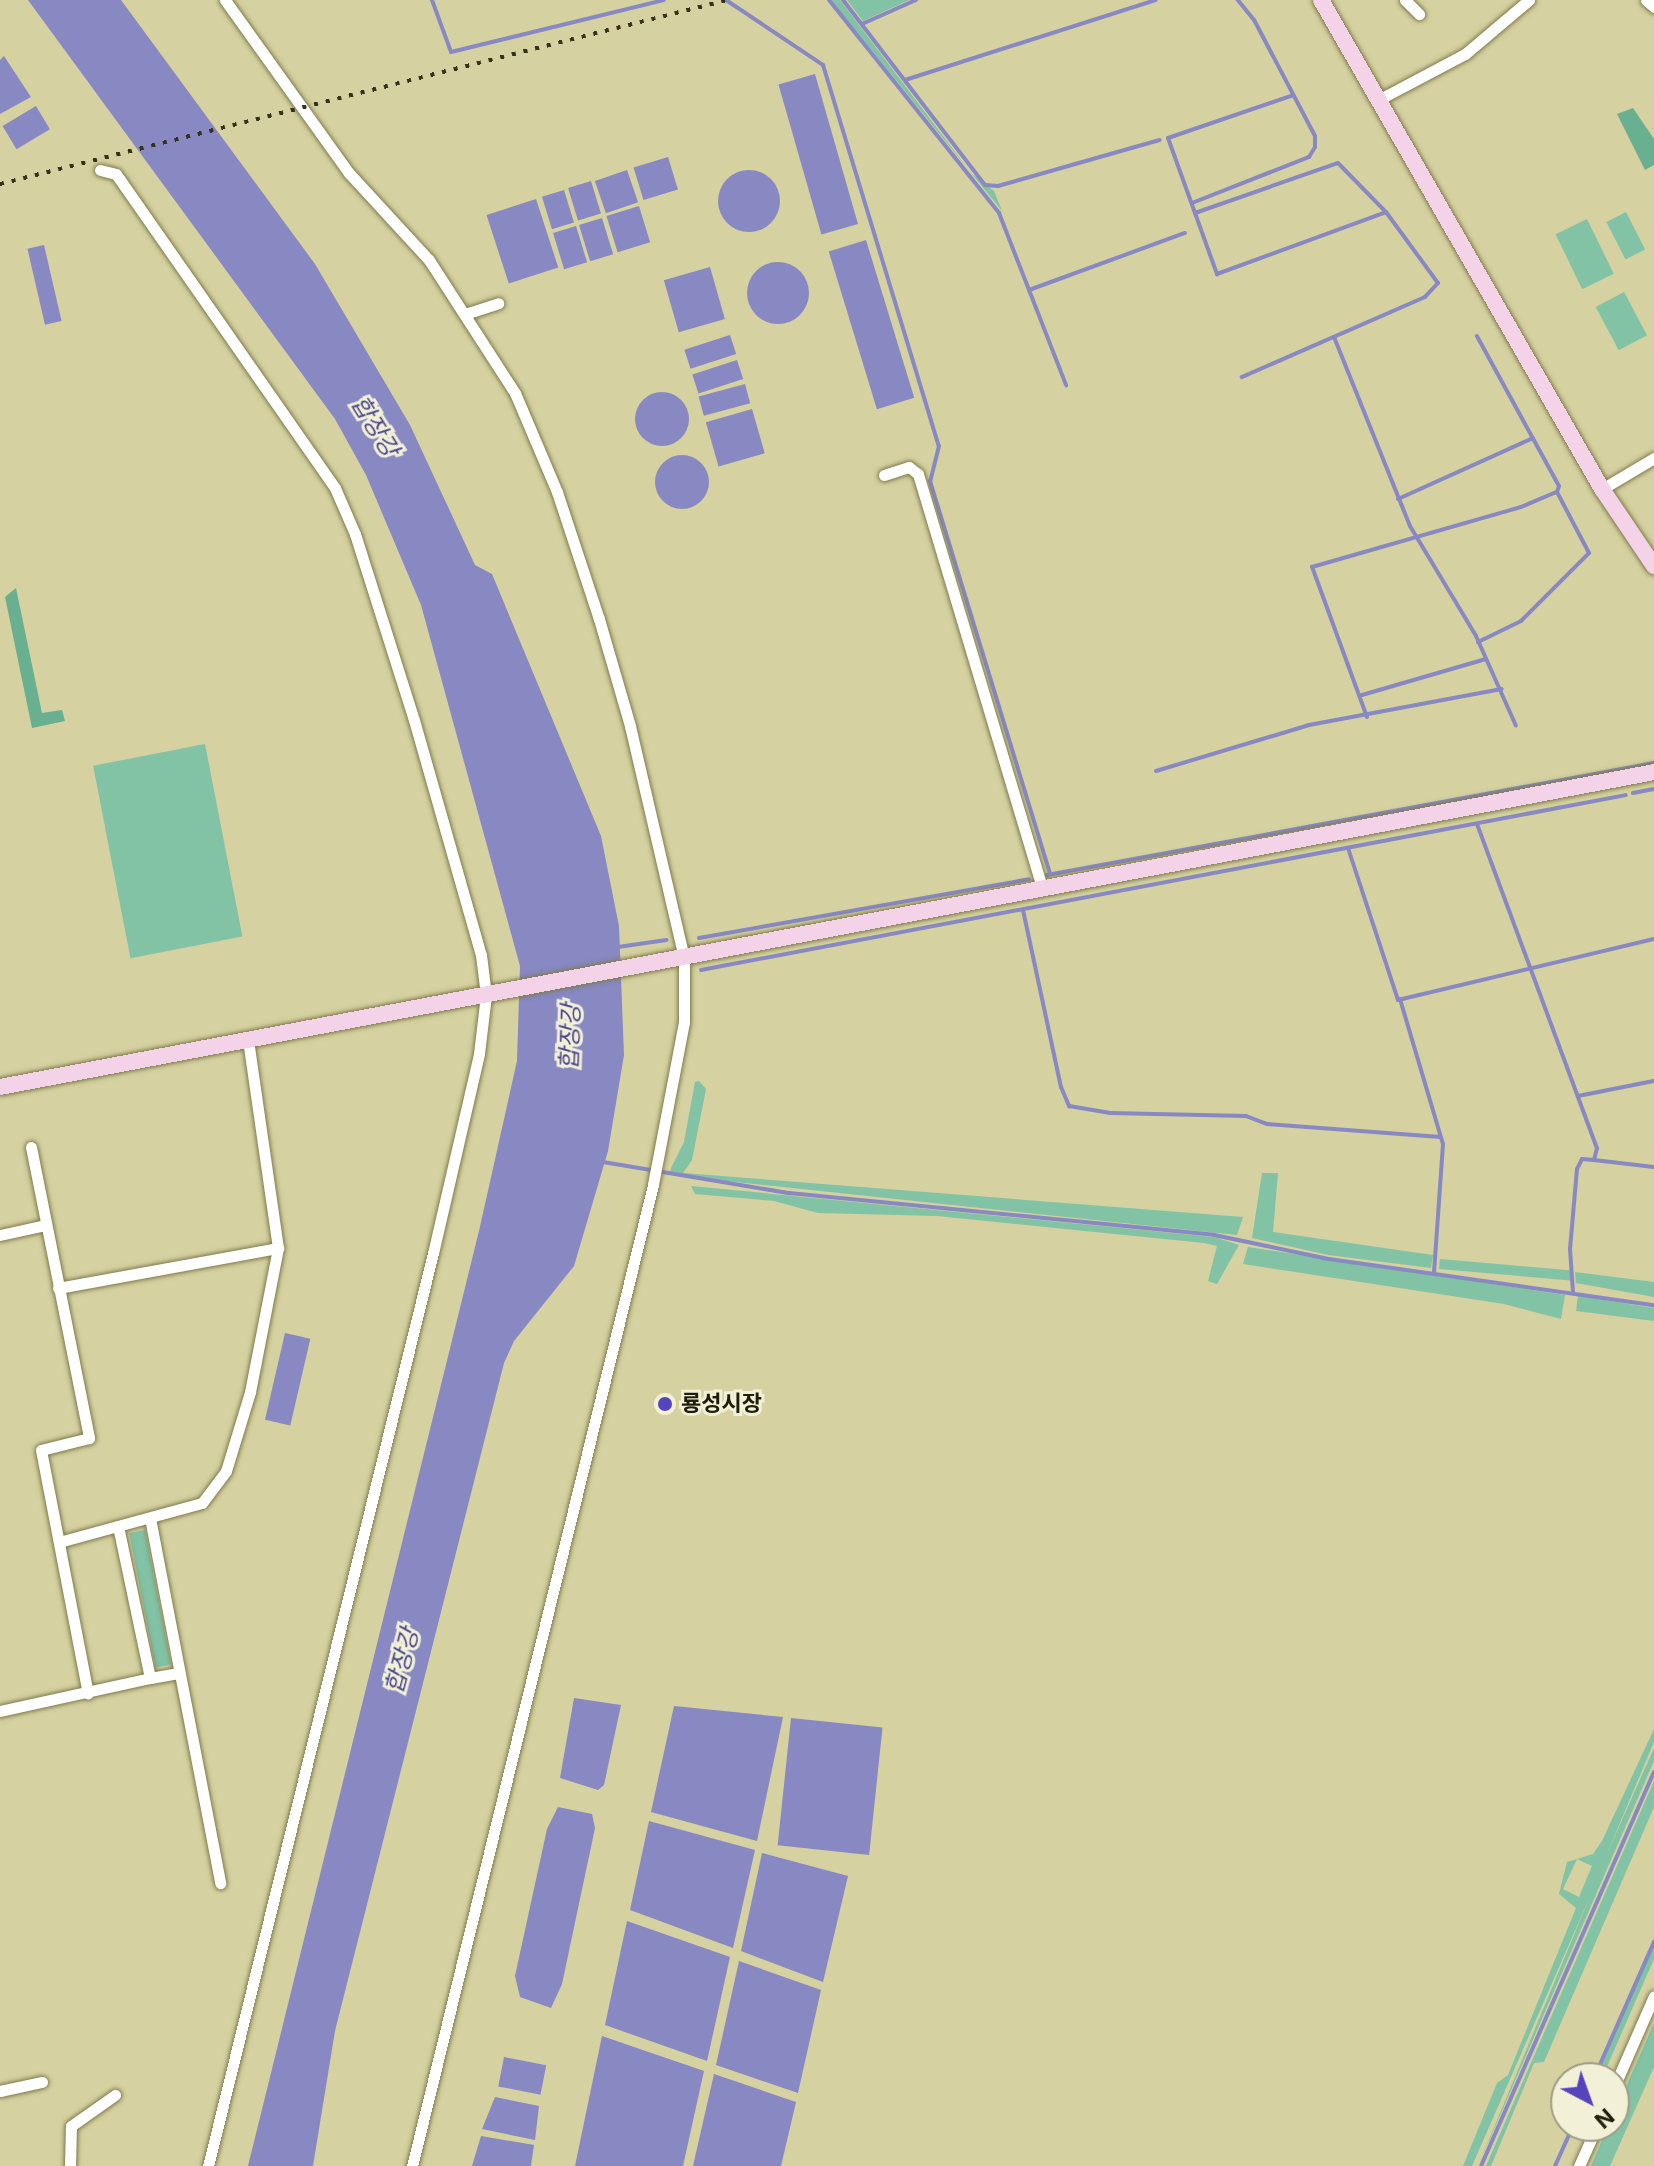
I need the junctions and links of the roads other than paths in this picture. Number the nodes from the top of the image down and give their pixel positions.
1 (225, 0) edge
2 (1321, 0) edge
3 (1405, 0) edge
4 (1529, 0) edge
5 (1646, 0) edge
6 (1654, 7) edge
7 (1419, 14) dead end
8 (1378, 100) junction
9 (100, 170) dead end
10 (498, 303) dead end
11 (465, 314) junction
12 (1654, 458) edge
13 (884, 475) dead end
14 (1602, 489) junction
15 (1654, 566) edge
16 (1654, 772) edge
17 (1042, 887) junction
18 (684, 958) junction
19 (493, 994) junction
20 (248, 1039) junction
21 (0, 1087) edge
22 (31, 1147) dead end
23 (45, 1225) junction
24 (0, 1235) edge
25 (278, 1248) junction
26 (58, 1288) junction
27 (150, 1518) junction
28 (118, 1526) junction
29 (59, 1542) junction
30 (179, 1673) junction
31 (150, 1678) junction
32 (88, 1693) junction
33 (0, 1711) edge
34 (220, 1883) dead end
35 (1654, 1996) edge
36 (1625, 2062) edge
37 (42, 2082) dead end
38 (0, 2091) edge
39 (115, 2095) dead end
40 (1590, 2142) edge
41 (70, 2166) edge
42 (208, 2166) edge
43 (412, 2166) edge
44 (1579, 2166) edge

1 - 11 street
2 - 8 street
3 - 7 street
4 - 8 street
5 - 6 street
8 - 14 street
9 - 19 street
10 - 11 street
11 - 18 street
12 - 14 street
13 - 17 street
14 - 15 street
16 - 17 street
17 - 18 street
18 - 19 street
18 - 43 street
19 - 20 street
19 - 42 street
20 - 21 street
20 - 25 street
22 - 23 street
23 - 24 street
23 - 26 street
25 - 26 street
25 - 27 street
26 - 29 street
27 - 28 street
27 - 30 street
28 - 29 street
28 - 31 street
29 - 32 street
30 - 31 street
30 - 34 street
31 - 32 street
32 - 33 street
35 - 36 street
37 - 38 street
39 - 41 street
40 - 44 street

